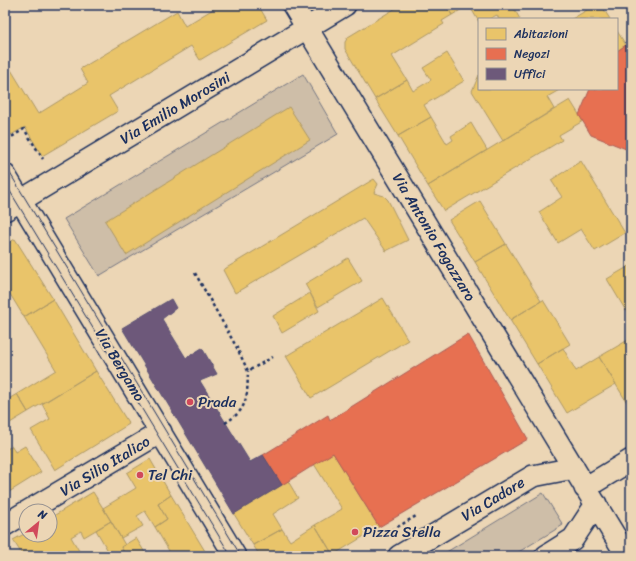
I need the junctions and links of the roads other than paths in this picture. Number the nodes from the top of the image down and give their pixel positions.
1 (293, 5) edge
2 (345, 5) edge
3 (307, 28) junction
4 (5, 175) edge
5 (13, 205) edge
6 (161, 432) junction
7 (631, 460) edge
8 (574, 468) junction
9 (590, 496) junction
10 (42, 503) edge
11 (18, 517) edge
12 (5, 525) edge
13 (235, 556) edge
14 (398, 556) edge
15 (546, 556) edge
16 (627, 556) edge

1 - 3 street, Via Antonio Fogazzaro
2 - 3 street, Via Emilio Morosini
3 - 5 street, Via Emilio Morosini
3 - 8 street, Via Antonio Fogazzaro
4 - 5 street, Via Bergamo
5 - 6 street, Via Bergamo
6 - 10 street, Via Silio Italico
6 - 13 street, Via Bergamo
7 - 9 street
8 - 9 street
8 - 14 street, Via Cadore
9 - 15 street
9 - 16 street
11 - 12 street, Via Silio Italico

